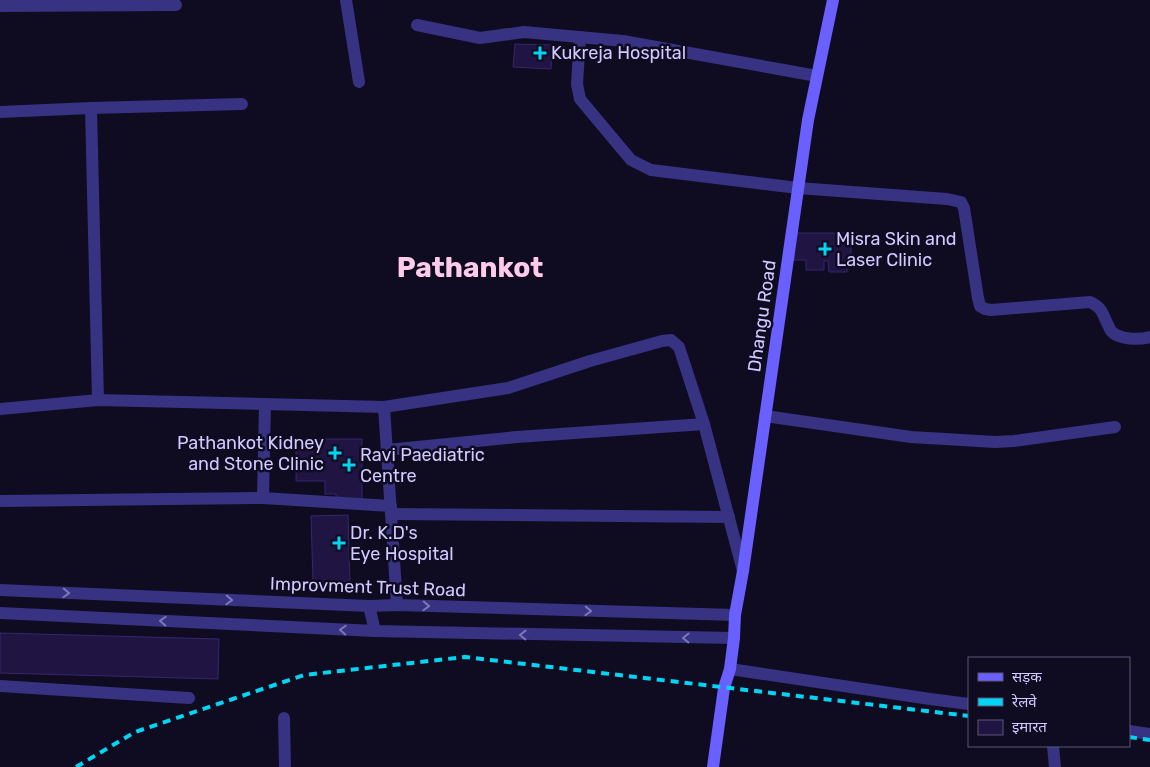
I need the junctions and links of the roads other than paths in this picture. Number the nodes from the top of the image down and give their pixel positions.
1 (346, 0) edge
2 (833, 0) edge
3 (176, 5) dead end
4 (0, 6) edge
5 (417, 24) dead end
6 (580, 37) junction
7 (817, 76) junction
8 (359, 82) dead end
9 (242, 104) dead end
10 (91, 108) junction
11 (0, 112) edge
12 (798, 188) junction
13 (1150, 337) edge
14 (98, 400) junction
15 (265, 404) junction
16 (384, 407) junction
17 (0, 409) edge
18 (765, 416) junction
19 (704, 424) junction
20 (1115, 428) dead end
21 (387, 450) junction
22 (263, 498) junction
23 (0, 501) edge
24 (391, 510) junction
25 (729, 517) junction
26 (742, 572) junction
27 (0, 590) edge
28 (38, 591) junction
29 (397, 605) junction
30 (369, 606) junction
31 (0, 613) edge
32 (37, 614) junction
33 (735, 615) junction
34 (375, 631) junction
35 (734, 638) junction
36 (730, 669) junction
37 (0, 686) edge
38 (189, 698) dead end
39 (968, 704) edge
40 (284, 718) dead end
41 (1130, 732) edge
42 (1150, 734) edge
43 (1053, 747) edge
44 (285, 767) edge
45 (713, 767) edge
46 (1056, 767) edge

1 - 8 street
2 - 7 street, Dhangu Road
3 - 4 street
5 - 6 street
6 - 7 street
6 - 12 street
7 - 12 street, Dhangu Road
9 - 10 street
10 - 11 street
10 - 14 street
12 - 13 street
12 - 18 street, Dhangu Road
14 - 15 street
14 - 17 street
15 - 16 street
15 - 22 street
16 - 19 street
16 - 21 street
18 - 20 street
18 - 26 street, Dhangu Road
19 - 21 street
19 - 25 street
21 - 24 street
22 - 23 street
22 - 24 street
24 - 25 street
24 - 29 street
25 - 26 street
26 - 33 street, Dhangu Road
27 - 28 street, Improvment Trust Road
28 -> 30 street, Improvment Trust Road
28 - 32 street
29 - 30 street, Improvment Trust Road
29 -> 33 street, Improvment Trust Road
30 - 34 street
31 - 32 street
34 -> 32 street
33 - 35 street, Dhangu Road
35 -> 34 street
35 - 36 street, Dhangu Road
36 - 39 street
36 - 45 street, Dhangu Road
37 - 38 street
40 - 44 street
41 - 42 street
43 - 46 street

